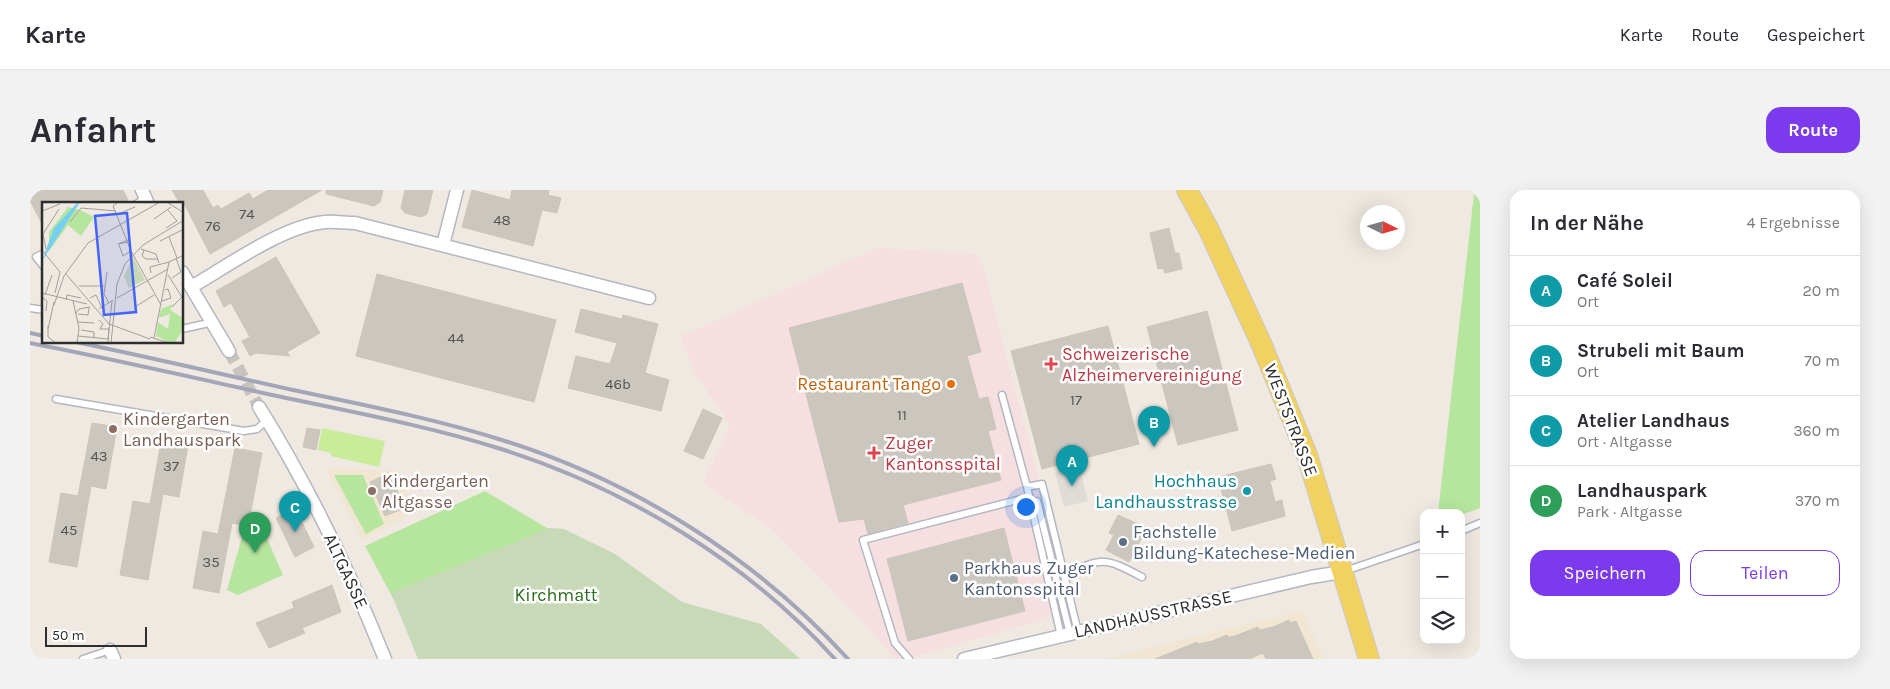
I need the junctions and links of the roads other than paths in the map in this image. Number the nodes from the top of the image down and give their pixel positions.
1 (457, 190) edge
2 (1187, 190) edge
3 (443, 246) junction
4 (42, 254) edge
5 (42, 264) edge
6 (188, 287) edge
7 (650, 298) dead end
8 (213, 322) junction
9 (184, 329) edge
10 (229, 351) tunnel mouth
11 (1002, 395) dead end
12 (56, 399) dead end
13 (259, 407) tunnel mouth
14 (267, 420) junction
15 (1027, 487) junction
16 (1029, 497) junction
17 (1037, 501) dead end
18 (1479, 526) edge
19 (1465, 529) edge
20 (1420, 545) edge
21 (1342, 572) junction
22 (1064, 576) junction
23 (1142, 577) dead end
24 (1070, 634) junction
25 (112, 654) edge
26 (83, 659) edge
27 (385, 659) edge
28 (909, 659) edge
29 (964, 659) edge
30 (1370, 659) edge

1 - 3 street
2 - 21 main road, WESTSTRASSE
3 - 6 street
3 - 7 street
4 - 5 lane
6 - 8 street
8 - 9 lane
8 - 10 street
11 - 15 lane
12 - 14 lane
13 - 14 street, ALTGASSE
14 - 27 street, ALTGASSE
15 - 16 lane
15 - 22 lane
16 - 24 lane
16 - 28 lane
17 - 24 lane
18 - 19 lane
20 - 21 lane
21 - 24 street, LANDHAUSSTRASSE
21 - 30 main road, WESTSTRASSE
22 - 23 lane
22 - 24 lane
24 - 29 street, LANDHAUSSTRASSE
25 - 26 lane

